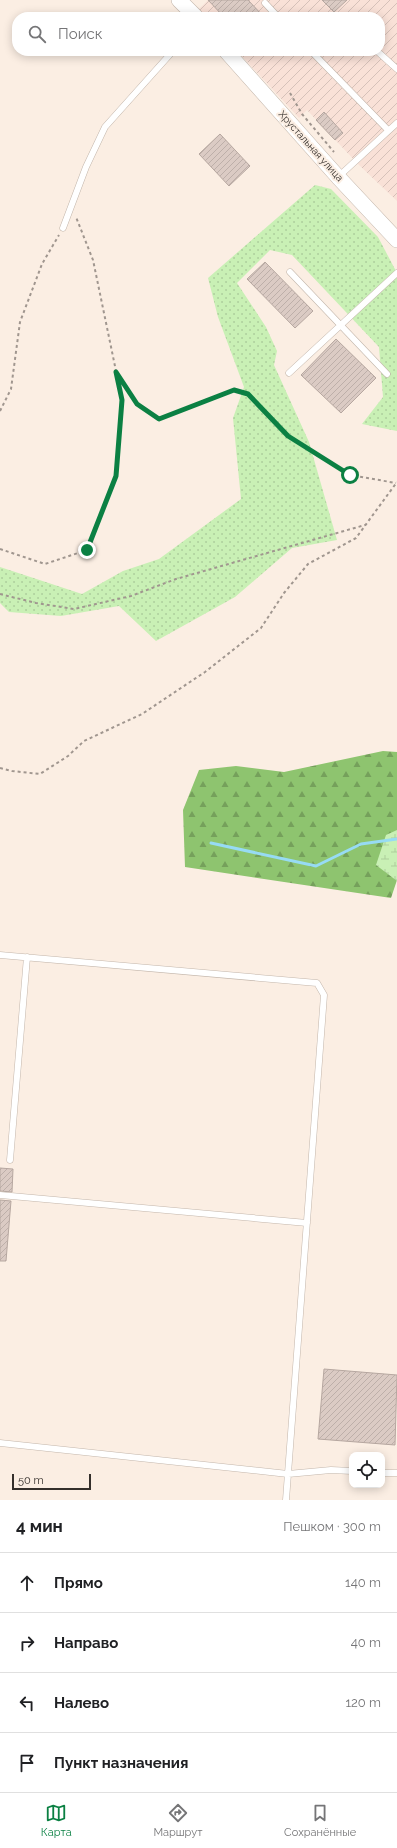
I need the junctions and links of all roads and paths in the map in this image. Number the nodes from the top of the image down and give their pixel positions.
1 (183, 1) edge
2 (265, 3) dead end
3 (192, 12) edge
4 (273, 12) edge
5 (169, 56) edge
6 (231, 56) edge
7 (316, 56) edge
8 (383, 56) edge
9 (397, 69) edge
10 (290, 93) dead end
11 (397, 122) edge
12 (388, 130) junction
13 (343, 172) junction
14 (72, 205) junction
15 (63, 228) joint
16 (397, 240) edge
17 (290, 272) dead end
18 (397, 273) edge
19 (341, 326) junction
20 (116, 372) junction
21 (289, 373) dead end
22 (386, 374) dead end
23 (0, 411) edge
24 (397, 483) edge
25 (365, 525) junction
26 (0, 549) edge
27 (0, 594) edge
28 (0, 768) edge
29 (0, 955) edge
30 (27, 957) junction
31 (10, 1160) dead end
32 (0, 1195) edge
33 (307, 1223) junction
34 (0, 1443) edge
35 (349, 1471) edge
36 (385, 1473) edge
37 (288, 1474) junction
38 (397, 1474) edge
39 (286, 1500) edge

1 - 3 street
2 - 4 lane
5 - 14 lane
6 - 13 street, Хрустальная улица
7 - 12 lane
8 - 9 lane
10 - 13 path
11 - 12 lane
12 - 13 lane
13 - 16 street, Хрустальная улица
14 - 15 lane
14 - 20 path
15 - 23 path
17 - 19 lane
18 - 19 lane
19 - 21 lane
19 - 22 lane
20 - 24 path
20 - 26 path
24 - 25 path
25 - 27 path
25 - 28 path
29 - 30 lane
30 - 31 lane
30 - 33 lane
32 - 33 lane
33 - 37 lane
34 - 37 lane
35 - 37 lane
36 - 38 lane
37 - 39 lane

